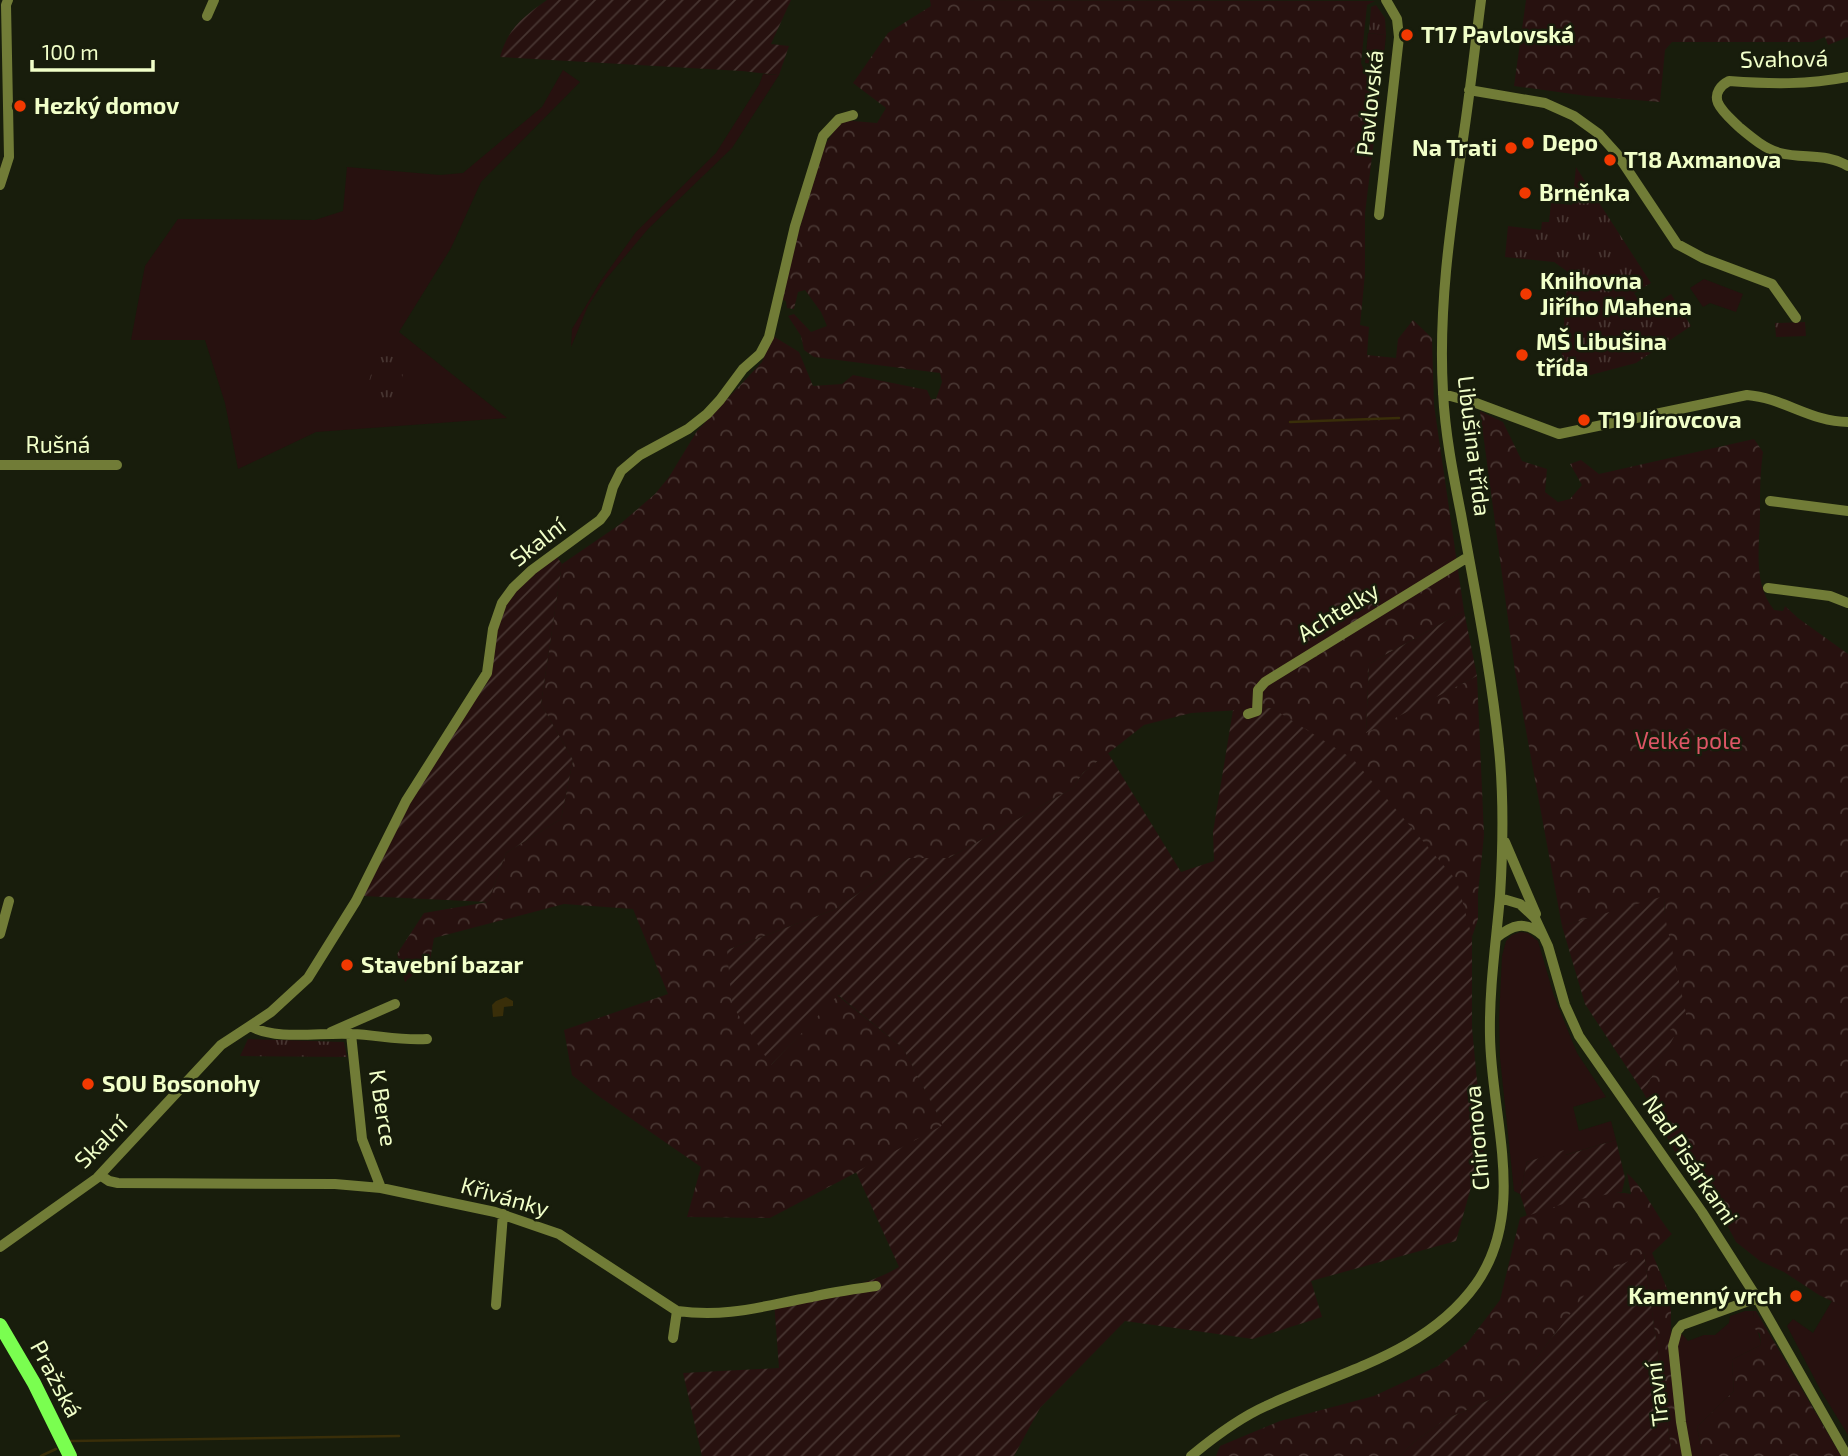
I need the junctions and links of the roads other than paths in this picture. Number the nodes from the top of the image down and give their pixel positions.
1 (214, 0) edge
2 (1386, 0) edge
3 (1481, 0) edge
4 (5, 3) edge
5 (207, 16) dead end
6 (1848, 77) edge
7 (1469, 90) junction
8 (853, 115) dead end
9 (1848, 166) edge
10 (0, 185) edge
11 (1379, 215) dead end
12 (1796, 318) dead end
13 (1443, 394) junction
14 (1848, 422) edge
15 (0, 465) edge
16 (117, 465) dead end
17 (1770, 501) dead end
18 (1848, 512) edge
19 (1468, 557) junction
20 (1768, 588) dead end
21 (1848, 603) edge
22 (1248, 714) dead end
23 (1502, 833) junction
24 (1500, 898) junction
25 (9, 901) dead end
26 (0, 934) edge
27 (1496, 938) junction
28 (1545, 938) junction
29 (395, 1003) dead end
30 (250, 1026) junction
31 (329, 1034) junction
32 (351, 1034) junction
33 (427, 1039) dead end
34 (100, 1175) junction
35 (381, 1188) junction
36 (503, 1214) junction
37 (0, 1247) edge
38 (876, 1286) dead end
39 (1757, 1298) junction
40 (496, 1306) dead end
41 (677, 1311) junction
42 (0, 1325) edge
43 (673, 1338) dead end
44 (70, 1456) edge
45 (1191, 1456) edge
46 (1687, 1456) edge
47 (1847, 1456) edge

1 - 5 street
2 - 11 street, Pavlovská
3 - 7 street, Libušina třída
4 - 10 street
6 - 9 street, Svahová
7 - 12 street
7 - 13 street, Libušina třída
8 - 30 street, Skalní
13 - 14 street
13 - 19 street, Libušina třída
15 - 16 street, Rušná
17 - 18 street
19 - 22 street, Achtelky
19 - 23 street, Libušina třída
20 - 21 street
23 - 24 street, Libušina třída
23 - 28 street
24 - 27 street, Chironova
24 - 28 street, Nad Pisárkami
25 - 26 street
27 - 28 street
27 - 45 street, Chironova
28 - 39 street, Nad Pisárkami
29 - 31 street
30 - 31 street
30 - 34 street, Skalní
31 - 32 street
32 - 33 street
32 - 35 street, K Berce
34 - 35 street, Křivánky
34 - 37 street, Skalní
35 - 36 street, Křivánky
36 - 40 street
36 - 41 street, Křivánky
38 - 41 street, Křivánky
39 - 46 street, Travní
39 - 47 street, Nad Pisárkami
41 - 43 street
42 - 44 main road, Pražská

